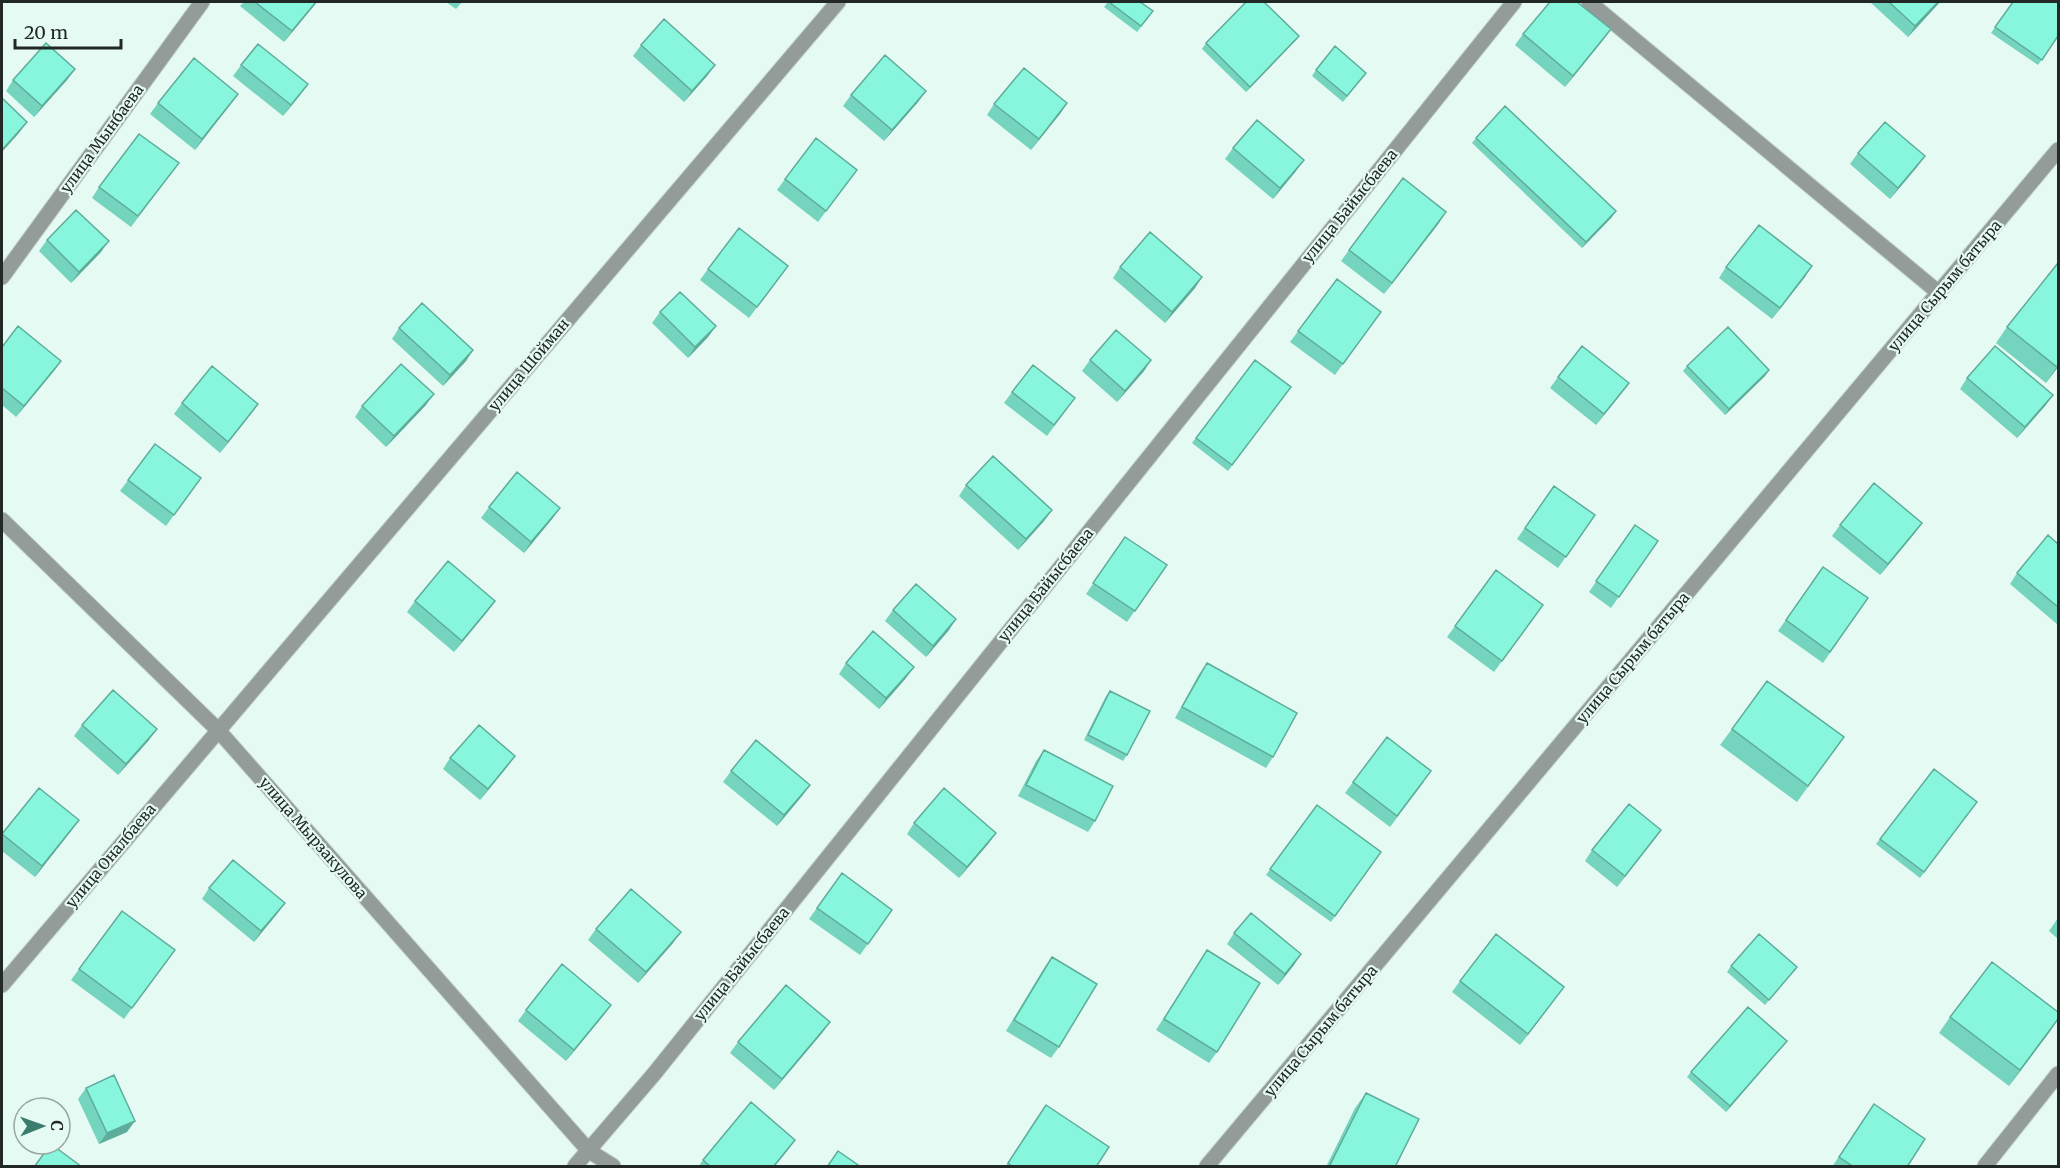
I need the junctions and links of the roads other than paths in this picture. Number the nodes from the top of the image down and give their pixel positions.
1 (202, 2) edge
2 (838, 2) edge
3 (1514, 2) edge
4 (1588, 2) edge
5 (2058, 150) edge
6 (2, 277) edge
7 (1939, 293) junction
8 (2, 520) edge
9 (219, 729) junction
10 (2, 985) edge
11 (2058, 1074) edge
12 (589, 1151) junction
13 (575, 1167) edge
14 (613, 1167) edge
15 (1208, 1167) edge
16 (1985, 1167) edge

1 - 6 street, улица Мынбаева
2 - 9 street, улица Шойман
3 - 12 street, улица Байысбаева
4 - 7 street
5 - 7 street, улица Сырым батыра
7 - 15 street, улица Сырым батыра
8 - 9 street, улица Мырзакулова
9 - 10 street, улица Оналбаева
9 - 12 street, улица Мырзакулова
11 - 16 street
12 - 13 street, улица Байысбаева
12 - 14 street, улица Мырзакулова

